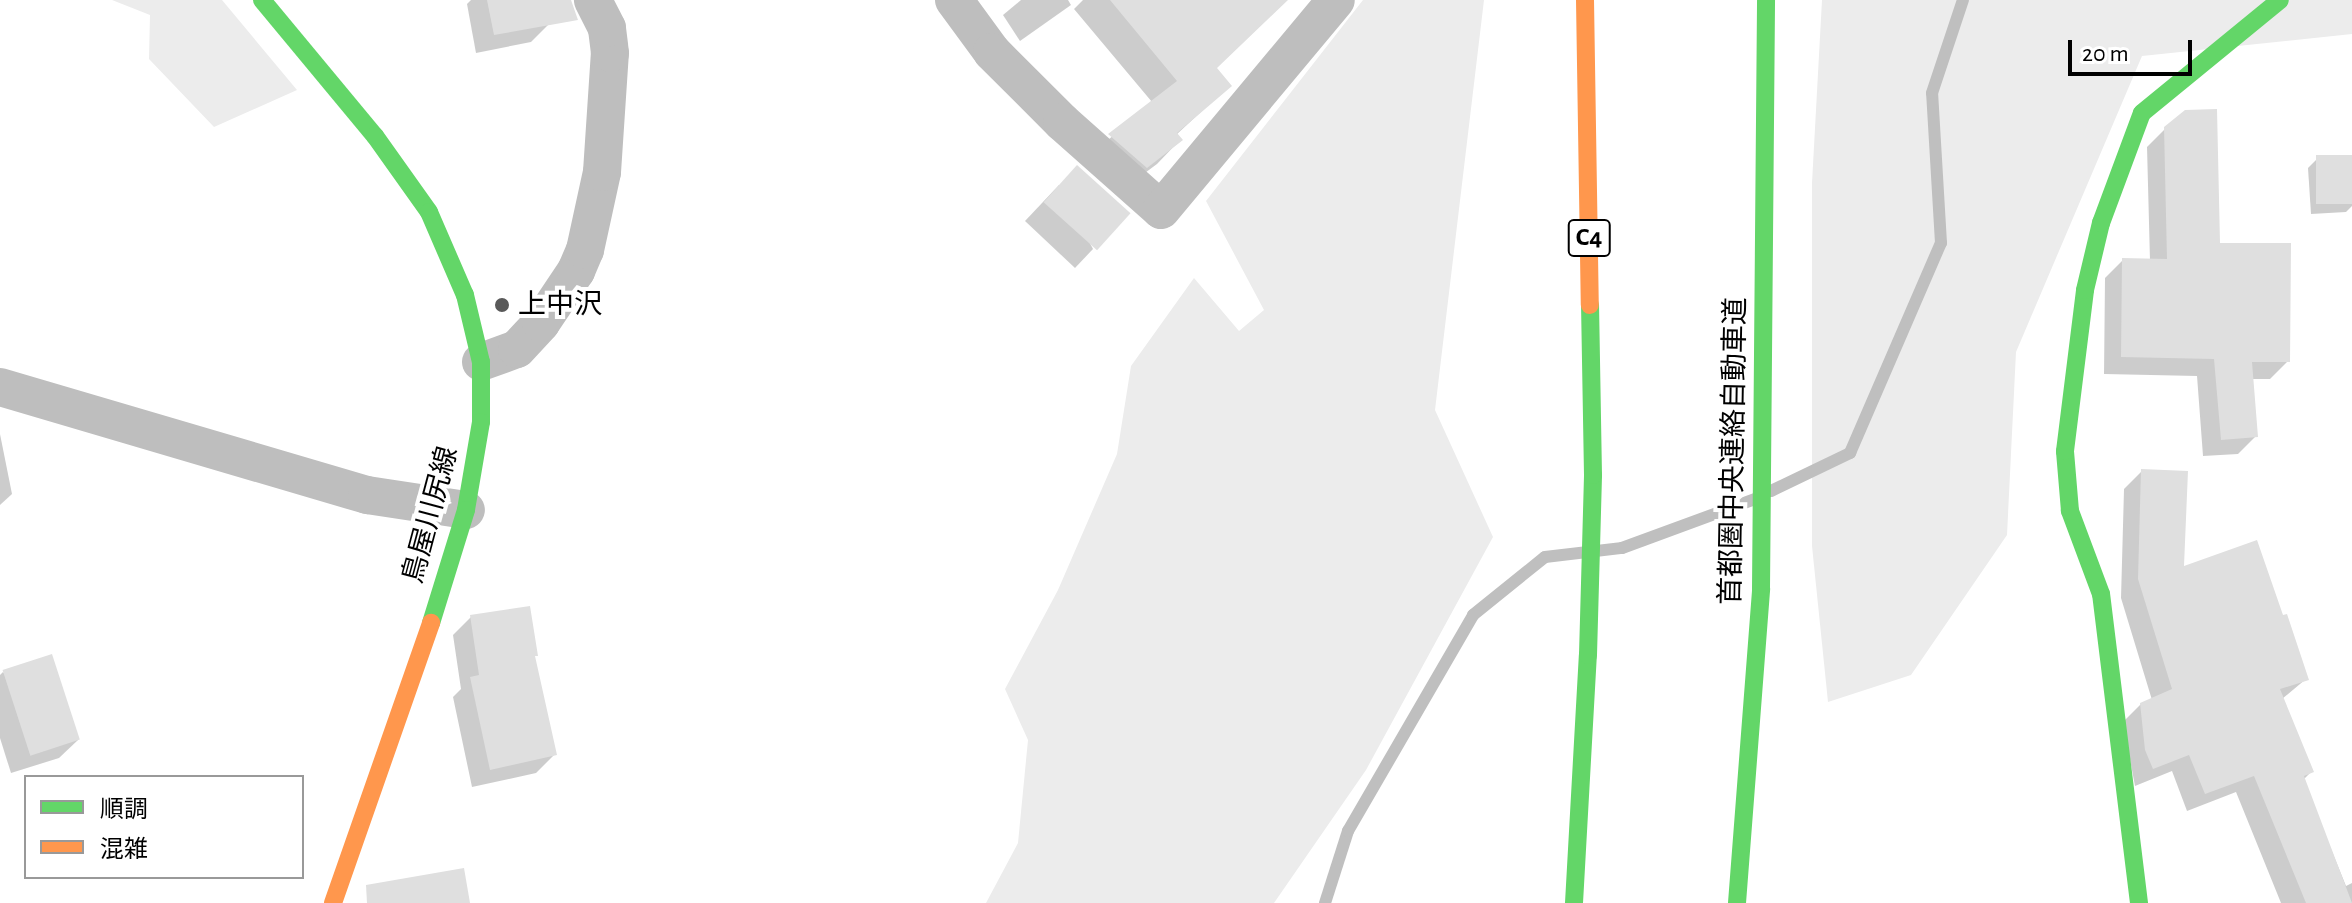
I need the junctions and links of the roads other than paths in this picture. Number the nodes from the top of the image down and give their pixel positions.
1 (262, 0) edge
2 (593, 0) edge
3 (954, 0) edge
4 (1336, 0) edge
5 (1585, 0) edge
6 (1766, 0) edge
7 (2280, 0) edge
8 (481, 362) junction
9 (0, 387) edge
10 (466, 510) junction
11 (333, 903) edge
12 (1574, 903) edge
13 (1737, 903) edge
14 (2139, 903) edge

1 - 8 main road, 鳥屋川尻線
2 - 8 street
3 - 4 street
5 - 12 main road, C4
6 - 13 main road, 首都圏中央連絡自動車道
7 - 14 main road
8 - 10 main road, 鳥屋川尻線
9 - 10 street
10 - 11 main road, 鳥屋川尻線

